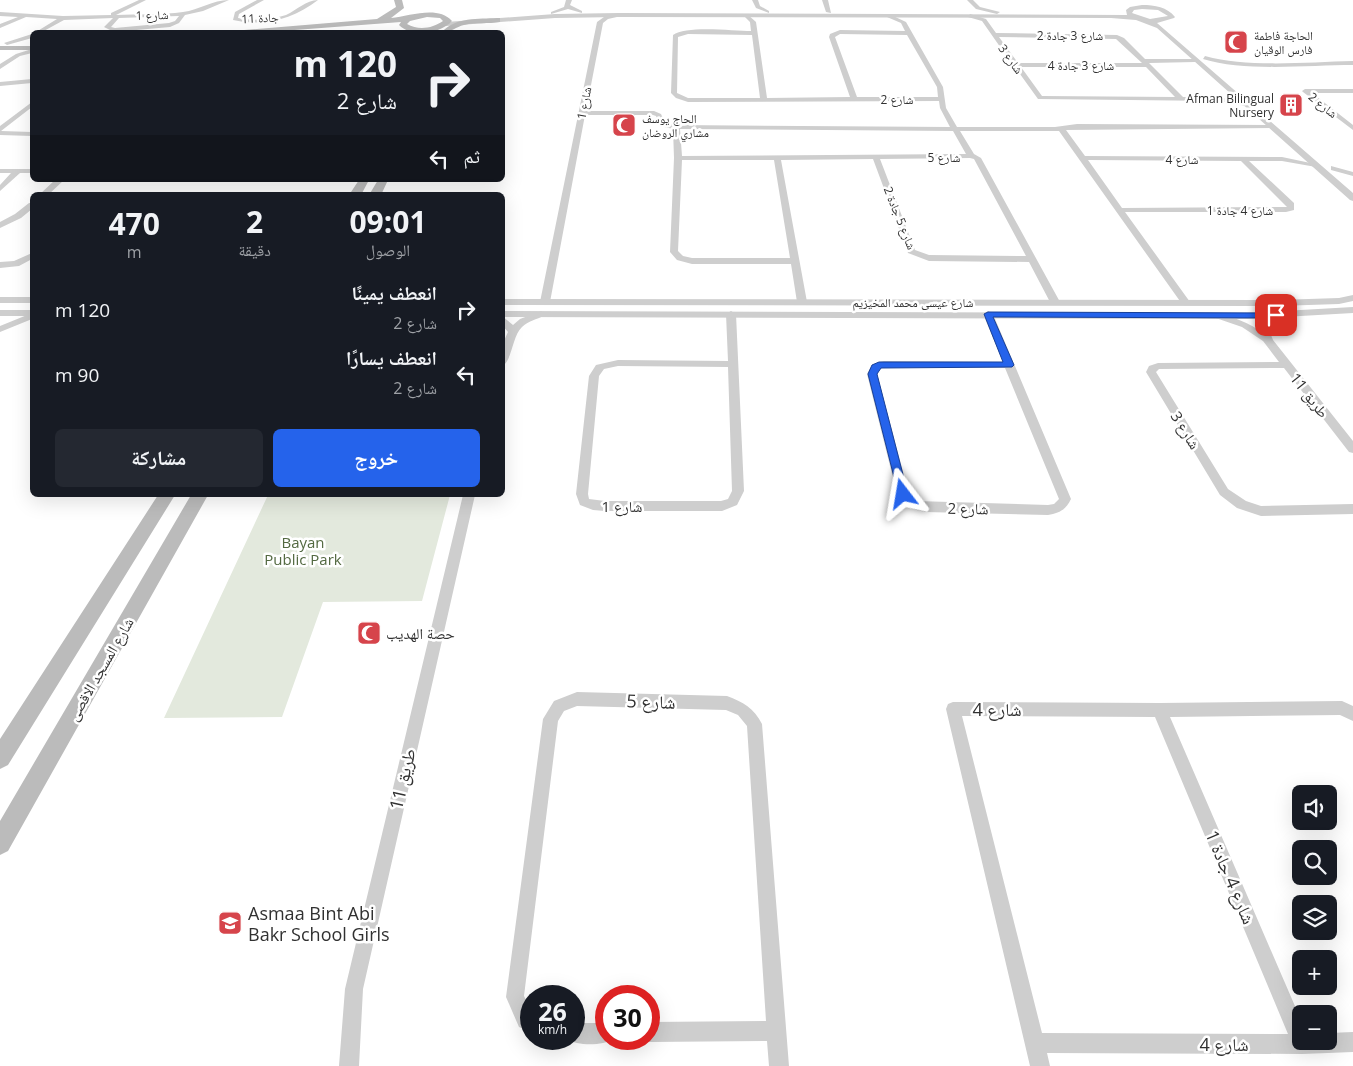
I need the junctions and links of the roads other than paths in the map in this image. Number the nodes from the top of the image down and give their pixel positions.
1 (143, 0) edge
2 (211, 0) edge
3 (261, 0) edge
4 (315, 0) edge
5 (398, 0) edge
6 (755, 0) edge
7 (825, 0) edge
8 (970, 0) edge
9 (1150, 0) edge
10 (225, 1) edge
11 (568, 3) edge
12 (1137, 4) edge
13 (975, 6) junction
14 (410, 8) edge
15 (1128, 10) junction
16 (1162, 10) junction
17 (689, 12) junction
18 (757, 12) junction
19 (829, 12) junction
20 (1056, 12) junction
21 (553, 13) junction
22 (0, 14) edge
23 (183, 14) junction
24 (583, 14) junction
25 (743, 14) junction
26 (969, 14) junction
27 (994, 14) junction
28 (619, 15) junction
29 (650, 15) junction
30 (26, 16) junction
31 (118, 16) junction
32 (889, 16) junction
33 (911, 16) junction
34 (1027, 16) junction
35 (107, 17) junction
36 (63, 18) junction
37 (75, 18) junction
38 (1141, 19) junction
39 (497, 20) joint
40 (984, 20) junction
41 (1168, 20) junction
42 (600, 22) junction
43 (753, 22) junction
44 (903, 22) junction
45 (406, 23) junction
46 (0, 26) edge
47 (442, 26) edge
48 (42, 30) edge
49 (54, 30) edge
50 (302, 30) edge
51 (336, 30) edge
52 (416, 30) edge
53 (423, 30) edge
54 (754, 33) junction
55 (909, 33) junction
56 (993, 35) junction
57 (1180, 35) junction
58 (1169, 36) junction
59 (30, 37) edge
60 (30, 43) edge
61 (3, 47) edge
62 (30, 50) edge
63 (30, 51) edge
64 (1205, 58) junction
65 (1195, 60) junction
66 (1146, 63) junction
67 (1353, 63) edge
68 (1242, 64) junction
69 (1014, 65) junction
70 (0, 67) edge
71 (1220, 70) junction
72 (30, 81) edge
73 (0, 84) edge
74 (1353, 91) edge
75 (1234, 95) junction
76 (854, 99) junction
77 (1181, 99) junction
78 (1219, 99) junction
79 (764, 100) junction
80 (942, 100) junction
81 (1245, 104) junction
82 (30, 106) edge
83 (582, 113) junction
84 (676, 127) junction
85 (1271, 127) junction
86 (954, 128) junction
87 (1061, 128) junction
88 (1353, 128) edge
89 (0, 131) edge
90 (30, 134) edge
91 (1279, 134) junction
92 (1301, 153) junction
93 (971, 156) junction
94 (776, 157) junction
95 (876, 157) junction
96 (678, 158) junction
97 (1082, 158) junction
98 (1244, 159) junction
99 (1282, 159) junction
100 (1316, 165) junction
101 (1330, 165) joint
102 (0, 171) edge
103 (18, 171) junction
104 (30, 171) edge
105 (1353, 174) edge
106 (58, 182) edge
107 (1353, 184) edge
108 (0, 188) edge
109 (47, 192) edge
110 (1353, 198) edge
111 (30, 206) edge
112 (1119, 210) junction
113 (0, 225) edge
114 (30, 257) edge
115 (1030, 259) junction
116 (793, 261) junction
117 (0, 265) edge
118 (1353, 298) edge
119 (0, 300) edge
120 (30, 300) edge
121 (505, 302) edge
122 (545, 302) junction
123 (802, 302) junction
124 (1055, 302) junction
125 (1107, 302) junction
126 (1139, 302) junction
127 (1185, 302) junction
128 (642, 308) junction
129 (671, 308) junction
130 (1353, 310) edge
131 (0, 313) edge
132 (505, 314) edge
133 (541, 314) junction
134 (731, 314) junction
135 (988, 314) junction
136 (30, 315) edge
137 (1114, 315) junction
138 (1147, 315) junction
139 (1276, 315) junction
140 (30, 316) edge
141 (1215, 316) junction
142 (505, 322) edge
143 (0, 330) edge
144 (512, 330) junction
145 (1268, 341) junction
146 (505, 352) edge
147 (734, 364) junction
148 (1009, 365) junction
149 (1286, 365) junction
150 (1353, 449) edge
151 (166, 497) edge
152 (199, 497) edge
153 (469, 497) edge
154 (1353, 509) edge
155 (1160, 710) junction
156 (1353, 714) edge
157 (0, 758) edge
158 (0, 843) edge
159 (520, 1007) edge
160 (1292, 1020) edge
161 (660, 1032) edge
162 (776, 1032) junction
163 (1353, 1042) edge
164 (1034, 1043) junction
165 (1337, 1043) edge
166 (1292, 1044) edge
167 (349, 1066) edge
168 (779, 1066) edge
169 (1040, 1066) edge

1 - 35 street
2 - 10 street
3 - 4 street, جادة 11
5 - 50 main road
6 - 18 street
7 - 19 street
8 - 13 street
9 - 16 street
10 - 23 street, شارع 1
11 - 21 street
11 - 24 street
12 - 15 street
12 - 16 street
13 - 26 street
13 - 27 street
14 - 45 main road
14 - 47 main road
15 - 20 street
15 - 38 street
16 - 41 street
17 - 24 street
17 - 25 street
17 - 29 street
18 - 19 street
18 - 25 street
18 - 32 street
18 - 43 street
19 - 26 street
20 - 27 street
20 - 34 street
21 - 24 street
21 - 47 street
22 - 30 street, شارع 1
23 - 31 street, شارع 1
23 - 31 street
24 - 28 street
24 - 39 street
24 - 42 street
25 - 29 street
25 - 43 street
26 - 27 street
26 - 33 street
26 - 40 street
27 - 34 street
27 - 40 street
28 - 29 street
28 - 42 street
30 - 36 street, شارع 1
30 - 46 street
31 - 35 street, شارع 1
32 - 33 street
32 - 44 street
33 - 44 street
34 - 38 street
35 - 37 street, شارع 1
36 - 37 street, شارع 1
36 - 48 street
37 - 49 street, شارع 1
38 - 41 street
38 - 58 street
39 - 47 main road
40 - 56 street, شارع 3
41 - 57 street
42 - 83 street, شارع 1
43 - 54 street
44 - 55 street
45 - 50 main road
45 - 51 main road
45 - 52 main road
47 - 53 main road
54 - 79 street
54 - 79 street, شارع 2
55 - 76 street
55 - 80 street
56 - 66 street, شارع 3 جادة 2
56 - 69 street, شارع 3
57 - 58 street
57 - 64 street
58 - 65 street
59 - 61 street
60 - 61 main road
61 - 62 main road
63 - 70 street
64 - 68 street
64 - 71 street
65 - 66 street, شارع 3 جادة 4
65 - 75 street
66 - 69 street, شارع 3 جادة 4
66 - 77 street, شارع 3 جادة 2
67 - 68 street
68 - 71 street
69 - 77 street, شارع 3
71 - 91 street
72 - 73 street
74 - 88 street, شارع 2
75 - 78 street, شارع 3
75 - 81 street
76 - 79 street, شارع 2
76 - 80 street, شارع 2
77 - 78 street, شارع 3
78 - 81 street, شارع 3
80 - 86 street
81 - 85 street
82 - 89 street
83 - 84 street
83 - 122 street, شارع 1
84 - 86 street
84 - 96 street
85 - 87 street
85 - 91 street
86 - 87 street
86 - 93 street
87 - 97 street
89 - 90 street
91 - 92 street
92 - 99 street, شارع 4
92 - 100 street
93 - 95 street, شارع 5
93 - 115 street, شارع 5
94 - 95 street, شارع 5
94 - 96 street, شارع 5
94 - 116 street
95 - 115 street, شارع 5 جادة 2
96 - 116 street
97 - 98 street, شارع 4
97 - 112 street
98 - 99 street, شارع 4
98 - 112 street, شارع 4 جادة 1
99 - 100 street, شارع 4
100 - 110 street
101 - 105 street
101 - 107 street
102 - 103 street
103 - 104 street
103 - 108 street
106 - 109 street
111 - 113 street
112 - 127 street
114 - 117 street
115 - 124 street, شارع 5
116 - 123 street
118 - 127 street, شارع عيسى محمد المخيزيم
119 - 120 street
121 - 122 street, شارع عيسى محمد المخيزيم
122 - 128 street, شارع عيسى محمد المخيزيم
123 - 124 street, شارع عيسى محمد المخيزيم
123 - 129 street, شارع عيسى محمد المخيزيم
124 - 125 street, شارع عيسى محمد المخيزيم
125 - 126 street, شارع عيسى محمد المخيزيم
125 - 137 street
126 - 127 street, شارع عيسى محمد المخيزيم
126 - 138 street
128 - 129 street, شارع عيسى محمد المخيزيم
128 - 133 street, شارع عيسى محمد المخيزيم
129 - 134 street, شارع عيسى محمد المخيزيم
130 - 139 street, شارع عيسى محمد المخيزيم
131 - 136 street
132 - 133 street, شارع عيسى محمد المخيزيم
133 - 144 street
134 - 135 street, شارع عيسى محمد المخيزيم
134 - 147 street, شارع 1
135 - 137 street, شارع عيسى محمد المخيزيم
135 - 148 street, شارع 2
137 - 138 street, شارع عيسى محمد المخيزيم
138 - 141 street, شارع عيسى محمد المخيزيم
139 - 141 street, شارع عيسى محمد المخيزيم
139 - 145 street
140 - 143 street
141 - 145 street, طريق 11
142 - 144 street
144 - 146 street
145 - 149 street, طريق 11
147 - 147 street, شارع 1
148 - 148 street, شارع 2
149 - 150 street, طريق 11
149 - 154 street, شارع 3
151 - 157 main road
152 - 158 main road, شارع المسجد الاقصى
153 - 167 street, طريق 11
155 - 156 street, شارع 4
155 - 160 street, شارع 4 جادة 1
155 - 164 street, شارع 4
159 - 162 street, شارع 5
161 - 162 street
162 - 168 street, شارع 5
163 - 165 street, شارع 4
164 - 166 street, شارع 4
164 - 169 street, شارع 4

